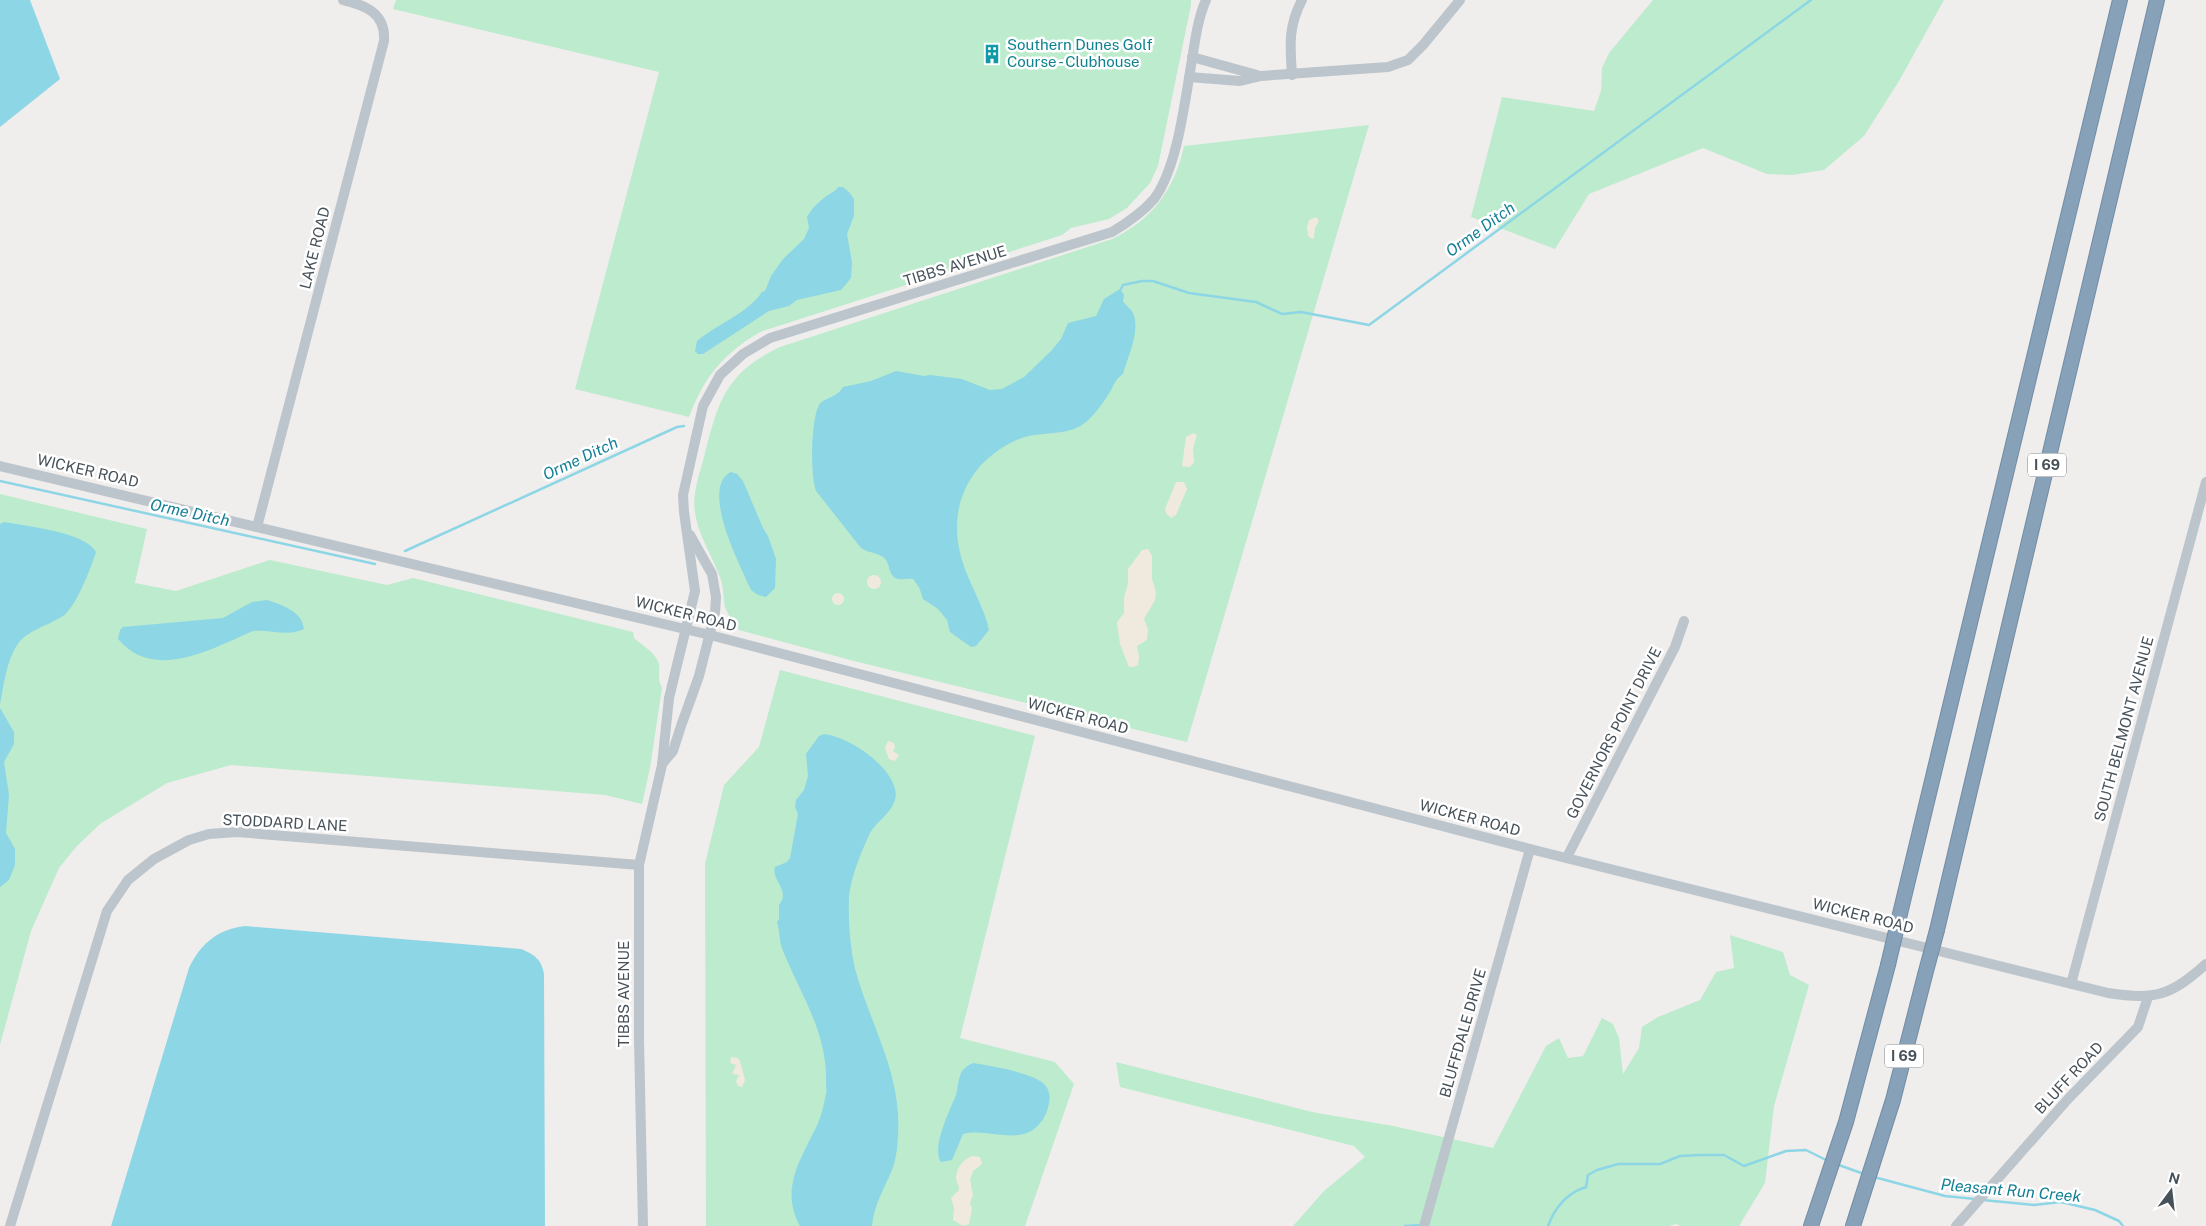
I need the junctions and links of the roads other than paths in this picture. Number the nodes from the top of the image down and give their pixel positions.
1 (343, 0) edge
2 (1206, 0) edge
3 (1302, 0) edge
4 (1460, 0) edge
5 (2120, 0) edge
6 (2157, 0) edge
7 (1192, 58) junction
8 (1292, 74) junction
9 (1261, 76) junction
10 (1189, 77) junction
11 (0, 466) edge
12 (2206, 482) edge
13 (257, 527) junction
14 (686, 529) junction
15 (1684, 621) dead end
16 (685, 629) junction
17 (710, 635) junction
18 (662, 765) junction
19 (1530, 849) junction
20 (1567, 857) junction
21 (639, 865) junction
22 (2206, 964) edge
23 (2071, 984) junction
24 (2148, 997) junction
25 (10, 1226) edge
26 (642, 1226) edge
27 (1424, 1226) edge
28 (1811, 1226) edge
29 (1853, 1226) edge
30 (1956, 1226) edge

1 - 13 street, LAKE ROAD
2 - 7 street, TIBBS AVENUE
3 - 8 street
4 - 8 street
5 - 28 highway, I 69, bridge
6 - 29 highway, I 69, bridge
7 - 9 street
7 - 10 street, TIBBS AVENUE
8 - 9 street
9 - 10 street
10 - 14 street, TIBBS AVENUE
11 - 13 street, WICKER ROAD
12 - 23 street, SOUTH BELMONT AVENUE
13 - 16 street, WICKER ROAD
14 - 16 street, TIBBS AVENUE
14 - 17 street, TIBBS AVENUE
15 - 20 street, GOVERNORS POINT DRIVE
16 - 17 street, WICKER ROAD
16 - 18 street, TIBBS AVENUE
17 - 18 street, TIBBS AVENUE
17 - 19 street, WICKER ROAD
18 - 21 street, TIBBS AVENUE
19 - 20 street, WICKER ROAD
19 - 27 street, BLUFFDALE DRIVE
20 - 23 street, WICKER ROAD
21 - 25 street, STODDARD LANE
21 - 26 street, TIBBS AVENUE
22 - 24 street
23 - 24 street, WICKER ROAD
24 - 30 street, BLUFF ROAD

